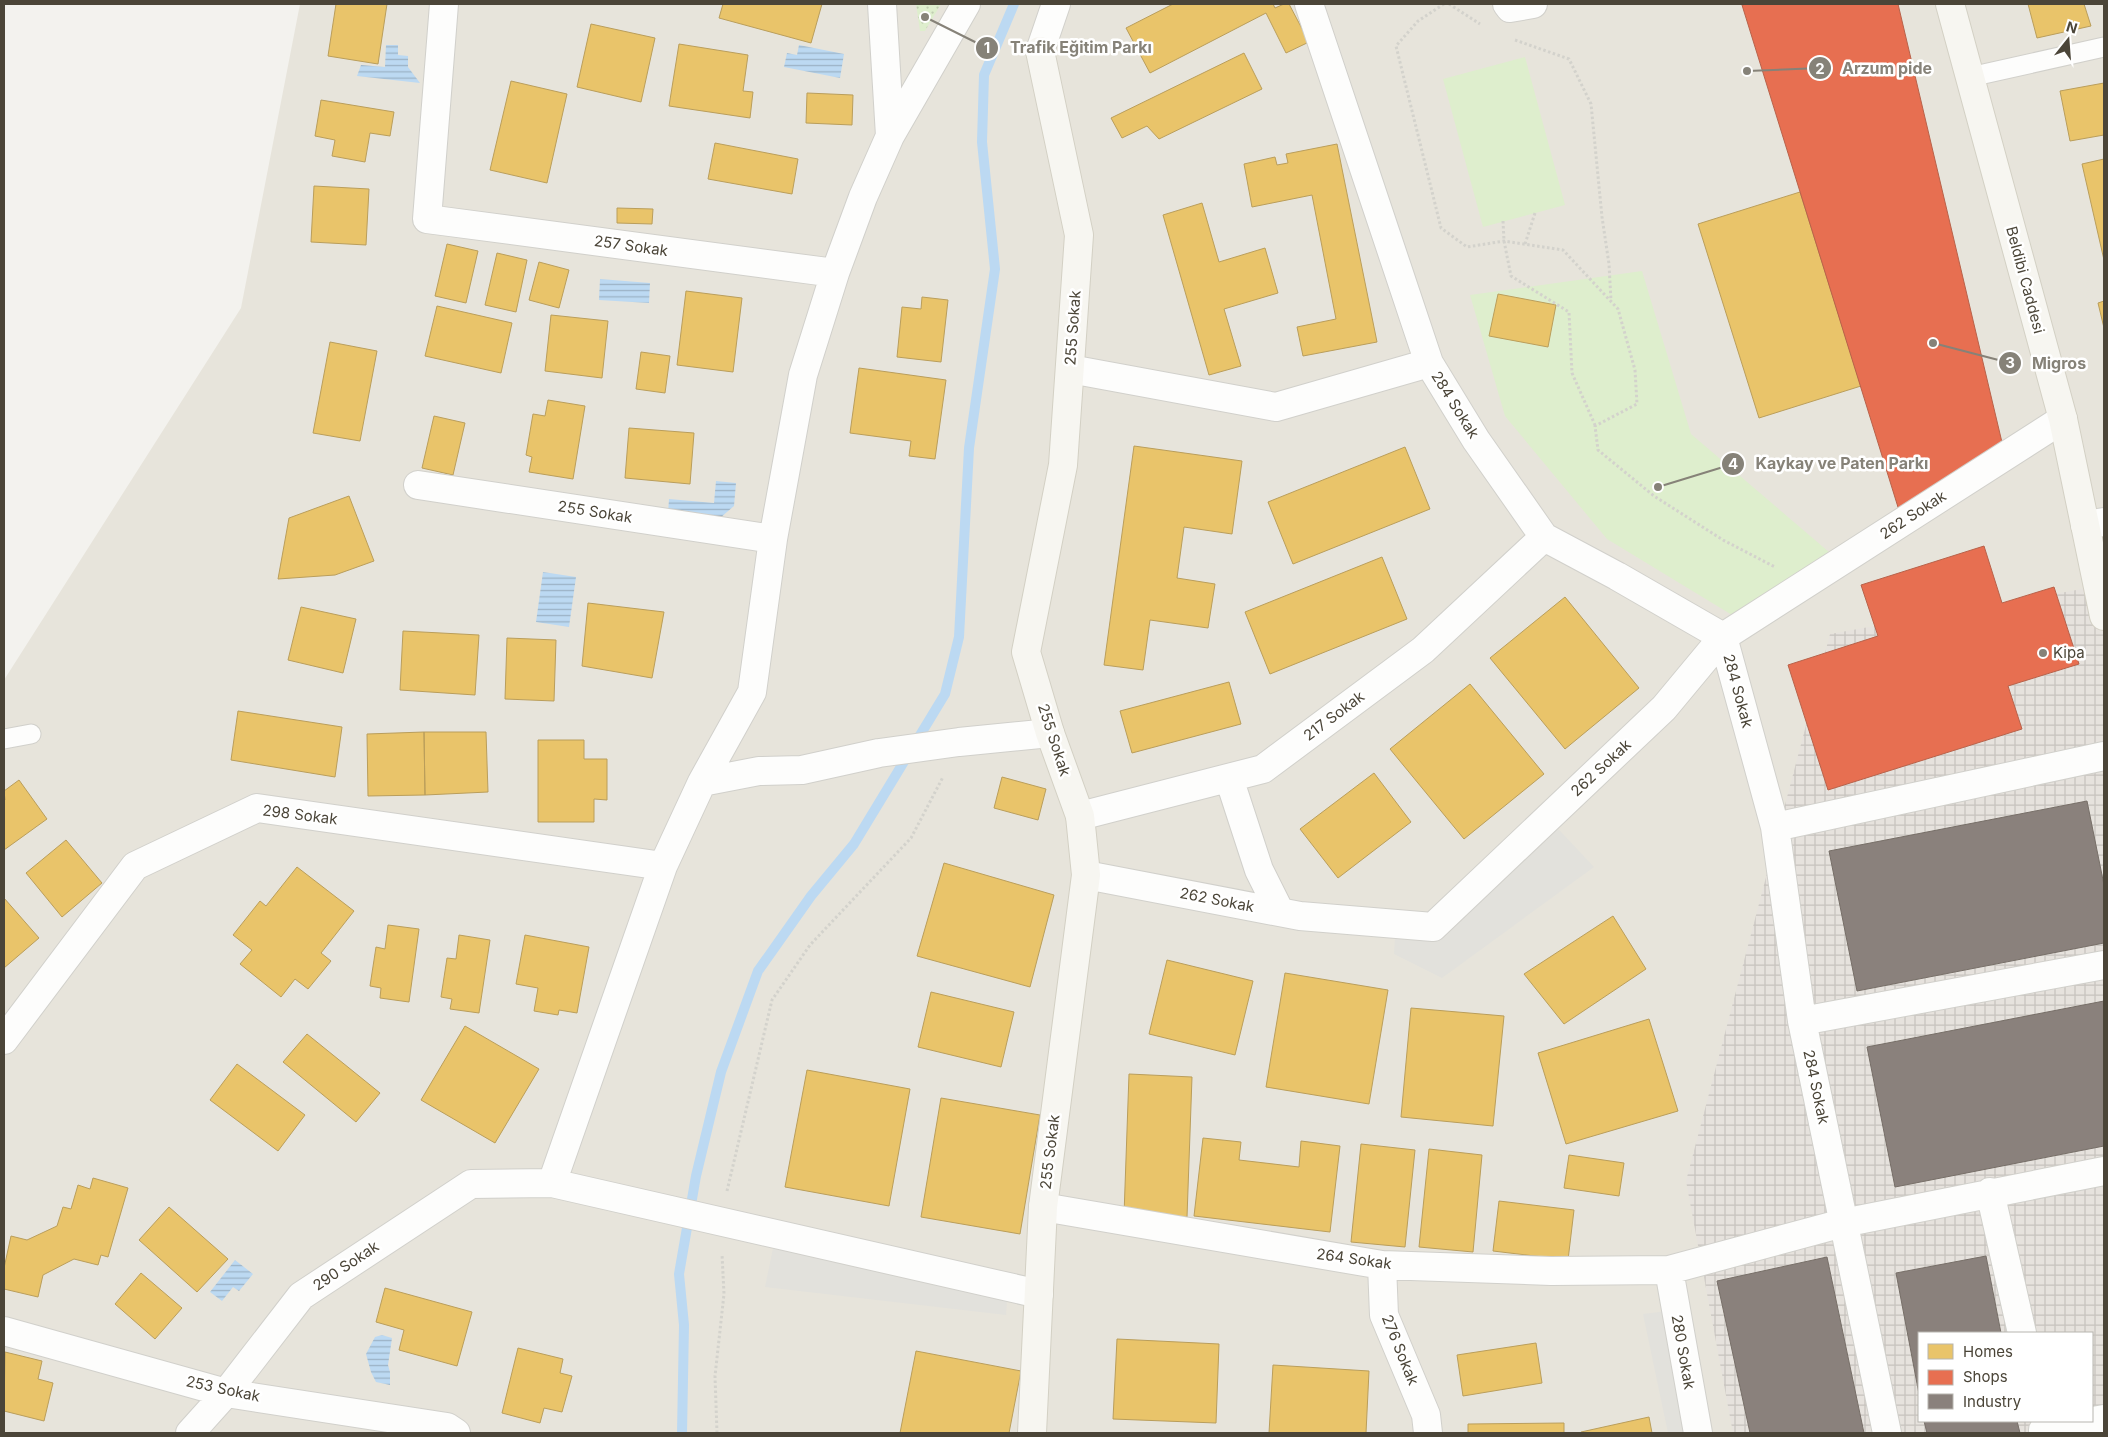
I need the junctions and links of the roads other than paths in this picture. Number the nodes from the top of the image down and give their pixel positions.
1 (444, 4) edge
2 (882, 4) edge
3 (966, 4) edge
4 (1056, 4) edge
5 (1310, 4) edge
6 (1507, 4) edge
7 (1533, 4) edge
8 (1950, 4) edge
9 (2104, 47) edge
10 (1970, 77) junction
11 (890, 136) junction
12 (835, 273) junction
13 (1429, 363) junction
14 (1070, 369) junction
15 (2063, 418) junction
16 (418, 485) dead end
17 (2095, 523) edge
18 (1544, 537) junction
19 (773, 539) junction
20 (2104, 616) edge
21 (1724, 638) junction
22 (1050, 733) junction
23 (31, 734) dead end
24 (4, 739) edge
25 (2104, 756) edge
26 (1229, 778) junction
27 (702, 782) junction
28 (1080, 816) junction
29 (1775, 827) junction
30 (663, 866) junction
31 (1086, 875) junction
32 (1280, 912) junction
33 (2104, 966) edge
34 (1802, 1021) junction
35 (4, 1040) edge
36 (2104, 1171) edge
37 (552, 1183) junction
38 (1990, 1192) junction
39 (1043, 1207) junction
40 (1843, 1222) junction
41 (1382, 1265) junction
42 (1669, 1270) junction
43 (1039, 1294) junction
44 (4, 1331) edge
45 (2022, 1332) edge
46 (226, 1393) junction
47 (2084, 1422) edge
48 (2043, 1428) edge
49 (452, 1430) edge
50 (190, 1433) edge
51 (1032, 1433) edge
52 (1428, 1433) edge
53 (1698, 1433) edge
54 (1886, 1433) edge

1 - 12 street, 257 Sokak
2 - 11 street
3 - 11 street
4 - 14 street, 255 Sokak
5 - 13 street, 284 Sokak
6 - 7 street
8 - 10 street, Beldibi Caddesi
9 - 10 lane
10 - 15 street, Beldibi Caddesi
11 - 12 street
12 - 19 street
13 - 14 street
13 - 18 street, 284 Sokak
14 - 22 street, 255 Sokak
15 - 17 street, Beldibi Caddesi
15 - 21 street, 262 Sokak
16 - 19 street, 255 Sokak
17 - 20 street, Beldibi Caddesi
18 - 21 street, 284 Sokak
18 - 26 street, 217 Sokak
19 - 27 street
21 - 29 street, 284 Sokak
21 - 32 street, 262 Sokak
22 - 27 street
22 - 28 street, 255 Sokak
23 - 24 lane
25 - 29 street
26 - 28 street, 217 Sokak
26 - 32 street
27 - 30 street
28 - 31 street, 255 Sokak
29 - 34 street, 284 Sokak
30 - 35 street, 298 Sokak
30 - 37 street
31 - 32 street, 262 Sokak
31 - 39 street, 255 Sokak
33 - 34 street
34 - 40 street, 284 Sokak
36 - 38 street, 264 Sokak
37 - 43 street, 290 Sokak
37 - 46 street, 290 Sokak
38 - 40 street, 264 Sokak
38 - 45 street
39 - 41 street, 264 Sokak
39 - 43 street, 255 Sokak
40 - 42 street, 264 Sokak
40 - 54 street, 284 Sokak
41 - 42 street, 264 Sokak
41 - 52 street, 276 Sokak
42 - 53 street, 280 Sokak
43 - 51 street, 255 Sokak
44 - 46 street, 253 Sokak
46 - 49 street, 253 Sokak
46 - 50 street, 290 Sokak
47 - 48 street

